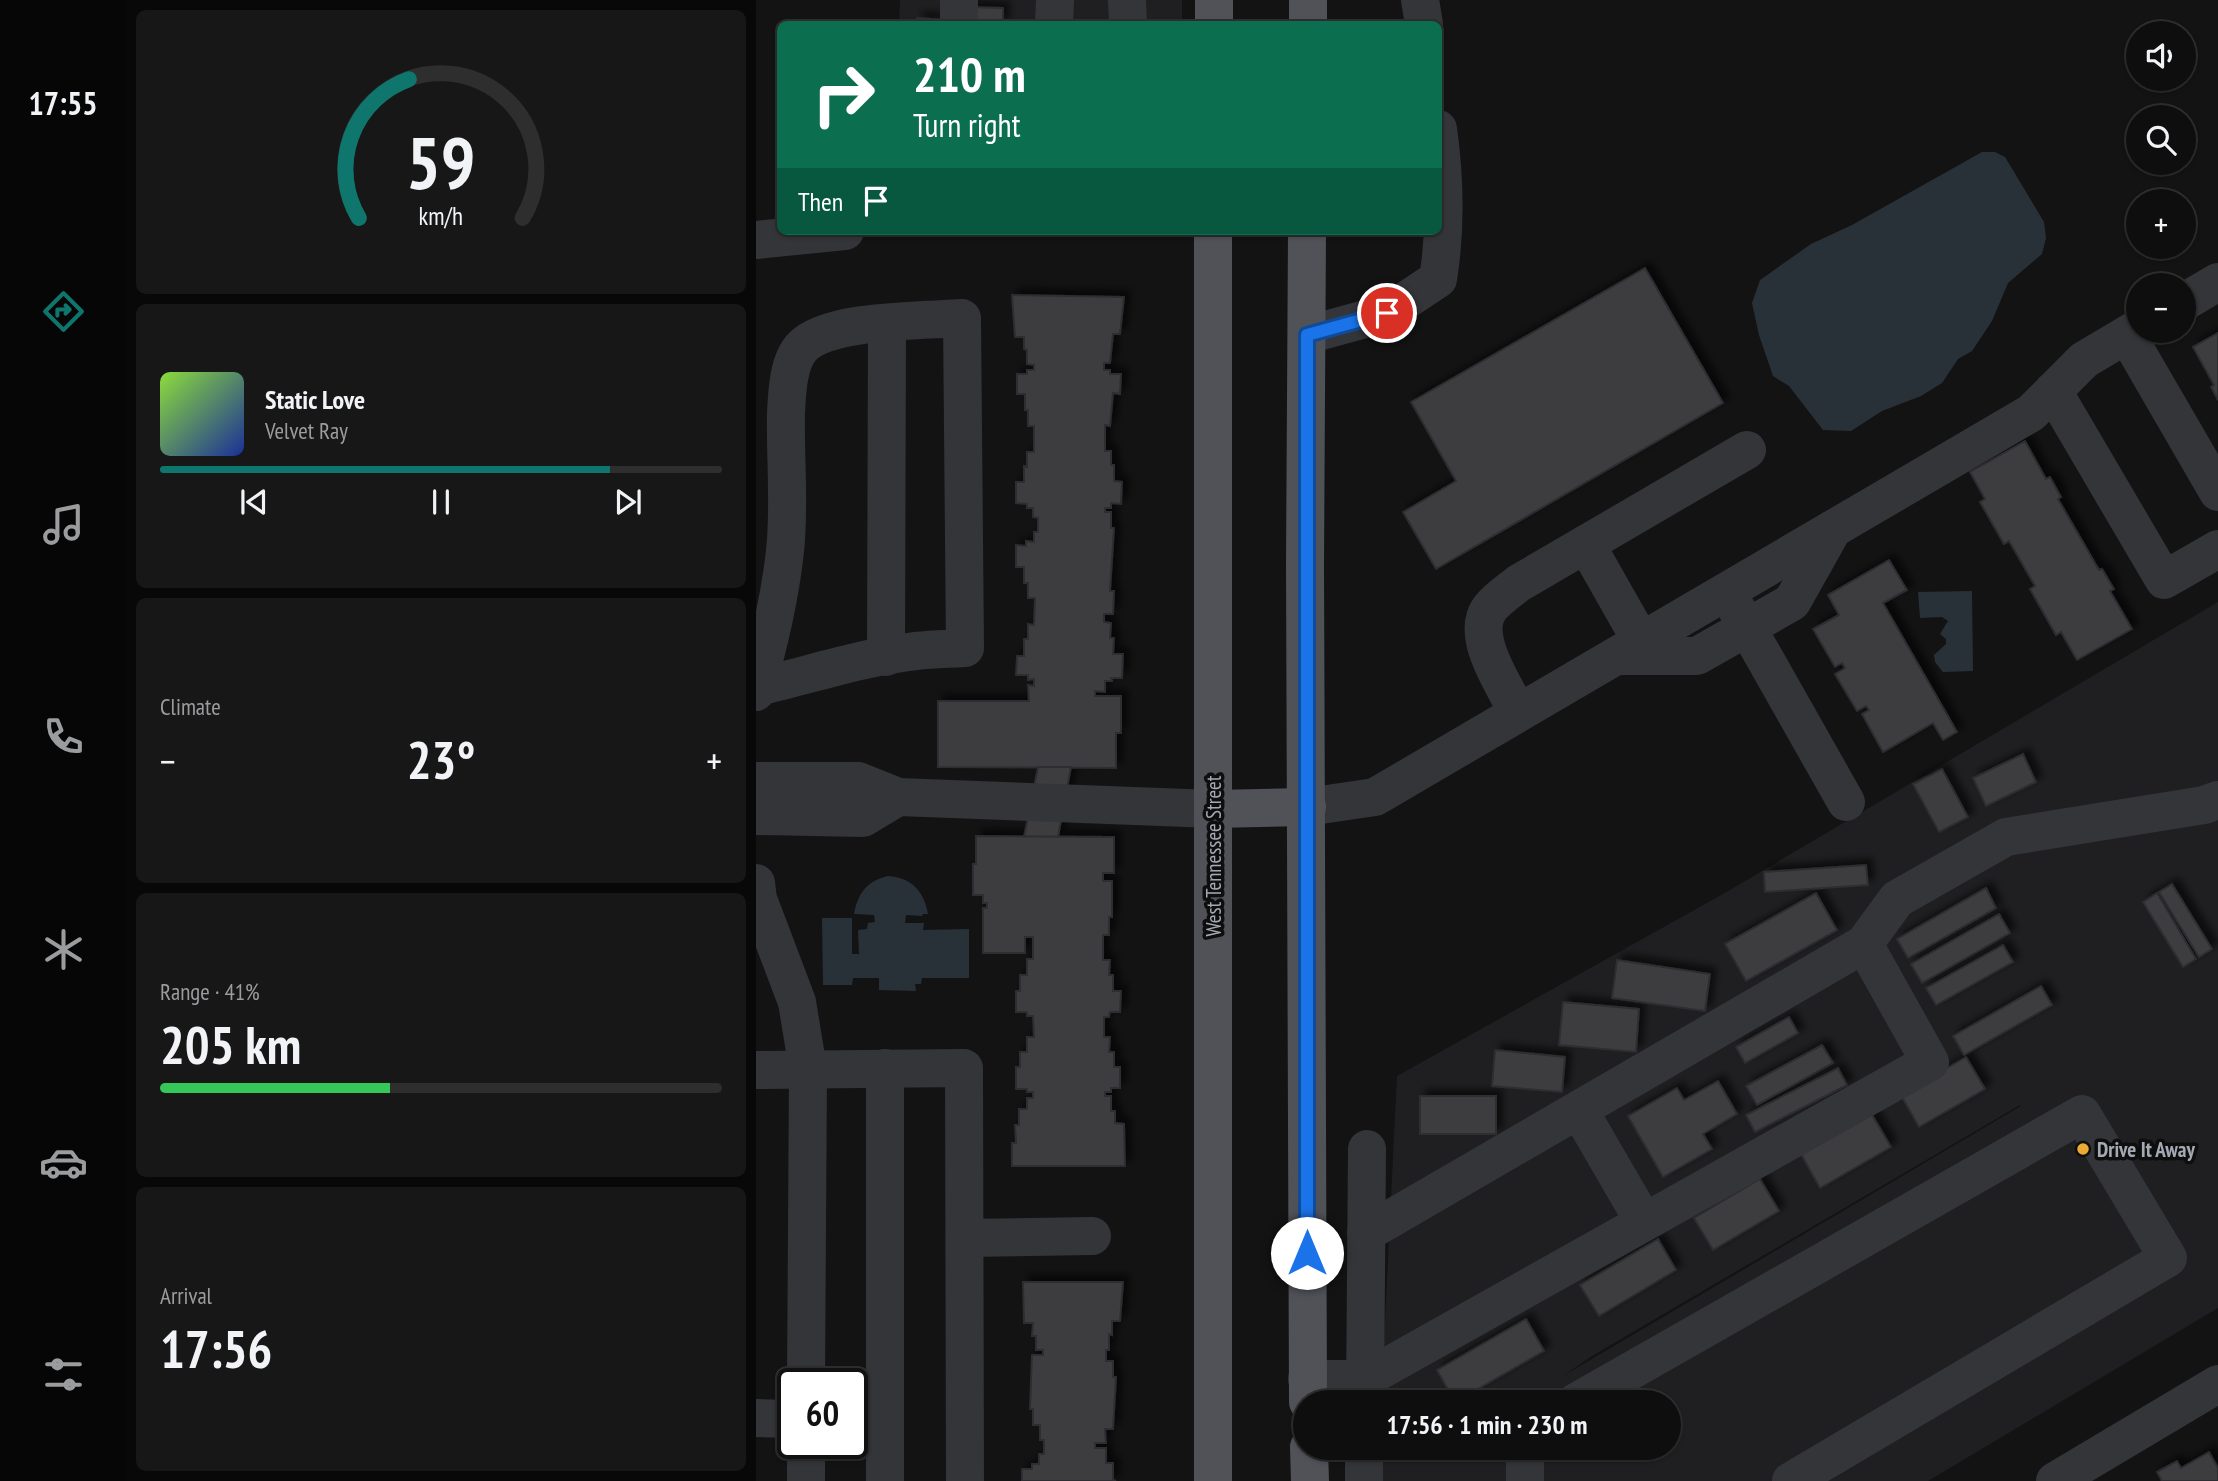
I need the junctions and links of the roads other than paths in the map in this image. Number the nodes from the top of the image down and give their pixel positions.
1 (959, 0) edge
2 (1055, 0) edge
3 (1127, 0) edge
4 (1214, 0) edge
5 (1308, 0) edge
6 (1420, 0) edge
7 (959, 21) edge
8 (1054, 21) edge
9 (1128, 21) edge
10 (1214, 21) edge
11 (1308, 21) edge
12 (1424, 21) edge
13 (1442, 156) edge
14 (1442, 202) edge
15 (1442, 234) edge
16 (805, 235) edge
17 (1213, 235) edge
18 (1307, 235) edge
19 (756, 240) edge
20 (2218, 282) edge
21 (2196, 295) edge
22 (887, 324) junction
23 (1307, 335) junction
24 (2126, 335) edge
25 (2139, 343) edge
26 (2053, 391) junction
27 (771, 430) edge
28 (1746, 450) dead end
29 (2218, 492) edge
30 (771, 522) edge
31 (1586, 544) junction
32 (2218, 549) edge
33 (1737, 611) junction
34 (1640, 651) junction
35 (886, 657) junction
36 (756, 688) edge
37 (1518, 713) junction
38 (756, 781) edge
39 (817, 799) junction
40 (2218, 800) edge
41 (1846, 802) dead end
42 (1307, 807) junction
43 (1213, 809) junction
44 (756, 816) edge
45 (756, 883) edge
46 (1864, 944) junction
47 (885, 1068) junction
48 (808, 1069) junction
49 (756, 1070) edge
50 (1579, 1110) junction
51 (1367, 1149) dead end
52 (1644, 1222) junction
53 (1366, 1233) junction
54 (1092, 1236) dead end
55 (965, 1238) junction
56 (806, 1368) edge
57 (2218, 1384) edge
58 (1308, 1390) edge
59 (1365, 1390) edge
60 (1597, 1390) edge
61 (756, 1418) edge
62 (777, 1419) edge
63 (806, 1459) edge
64 (1309, 1460) edge
65 (1364, 1460) edge
66 (1525, 1460) edge
67 (806, 1481) edge
68 (885, 1481) edge
69 (965, 1481) edge
70 (1213, 1481) edge
71 (1310, 1481) edge
72 (1364, 1481) edge
73 (1525, 1481) edge
74 (1791, 1481) edge
75 (2055, 1481) edge

1 - 7 street
2 - 8 street
3 - 9 street
4 - 10 main road
5 - 11 main road
6 - 12 street
13 - 14 street
15 - 23 street
16 - 19 street
17 - 43 main road, West Tennessee Street
18 - 23 main road
20 - 21 street
22 - 27 street
22 - 35 street
22 - 35 street
23 - 42 main road
24 - 26 street
25 - 29 street
26 - 32 street
26 - 33 street
27 - 30 street
28 - 31 street
30 - 36 street
31 - 34 street
31 - 37 street
33 - 34 street
33 - 41 street
34 - 37 street
35 - 36 street
37 - 42 street
38 - 39 street
39 - 43 street
39 - 44 street
40 - 46 street
42 - 43 main road
42 - 58 main road
43 - 70 main road, West Tennessee Street
45 - 48 street
46 - 50 street
46 - 52 street
47 - 48 street
47 - 55 street
47 - 68 street
48 - 49 street
48 - 56 street
50 - 52 street
50 - 53 street
51 - 53 street
52 - 59 street
53 - 59 street
54 - 55 street
55 - 69 street
57 - 75 street
60 - 74 street
61 - 62 street
63 - 67 street
64 - 71 main road
65 - 72 street
66 - 73 street

